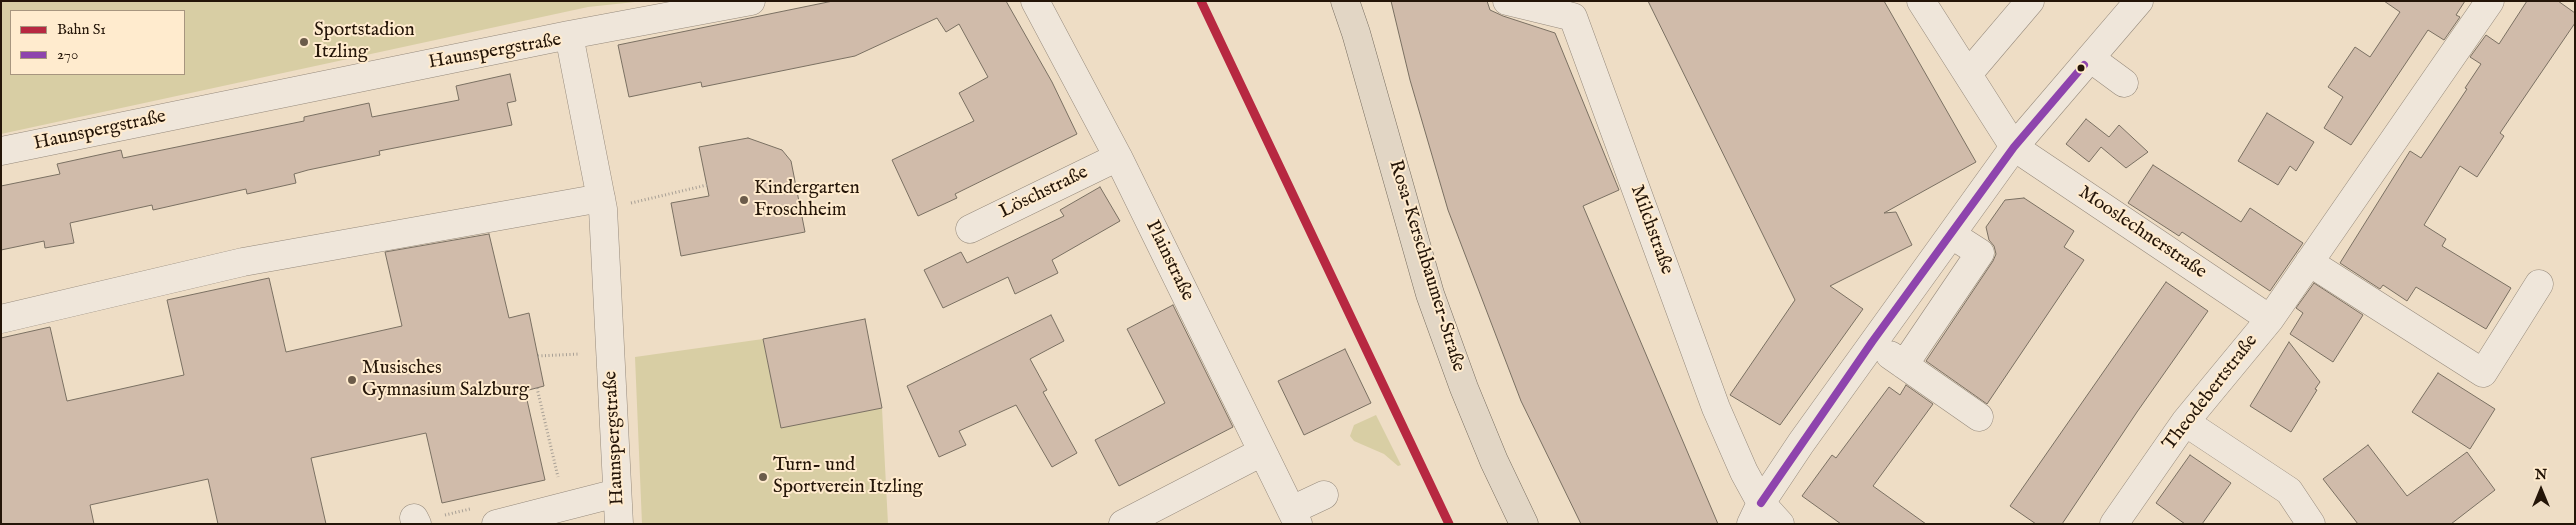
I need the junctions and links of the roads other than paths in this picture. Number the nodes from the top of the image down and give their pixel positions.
1 (751, 1) edge
2 (1035, 1) edge
3 (1345, 1) edge
4 (1507, 1) edge
5 (1921, 1) edge
6 (2030, 1) edge
7 (2490, 1) edge
8 (2131, 4) edge
9 (568, 35) junction
10 (2090, 58) junction
11 (1968, 74) junction
12 (2124, 83) dead end
13 (2014, 147) junction
14 (1, 151) edge
15 (1118, 157) junction
16 (601, 198) junction
17 (970, 229) dead end
18 (1952, 234) junction
19 (2310, 262) junction
20 (2539, 284) dead end
21 (1, 319) edge
22 (2270, 319) junction
23 (1872, 342) junction
24 (1904, 365) junction
25 (1978, 417) dead end
26 (2185, 422) junction
27 (1262, 452) junction
28 (617, 493) junction
29 (1324, 495) dead end
30 (1756, 514) edge
31 (1295, 517) edge
32 (1126, 523) edge
33 (496, 524) edge
34 (619, 524) edge
35 (1524, 524) edge
36 (1780, 524) edge
37 (2114, 524) edge
38 (2311, 524) edge

1 - 9 street
2 - 15 street, Plainstraße
3 - 35 main road, Rosa-Kerschbaumer-Straße
4 - 30 street, Milchstraße
5 - 11 street
6 - 11 street
7 - 19 street, Theodebertstraße
8 - 10 street
9 - 14 street, Haunspergstraße
9 - 16 street, Haunspergstraße
10 - 12 street
10 - 13 street
11 - 13 street
13 - 18 street
13 - 22 street, Mooslechnerstraße
15 - 17 street, Löschstraße
15 - 27 street, Plainstraße
16 - 21 street
16 - 28 street, Haunspergstraße
18 - 23 street
18 - 24 street
19 - 20 street
19 - 22 street, Theodebertstraße
22 - 26 street, Theodebertstraße
23 - 24 street
23 - 30 street
24 - 25 street
26 - 37 street, Theodebertstraße
26 - 38 street
27 - 31 street, Plainstraße
27 - 32 street
28 - 33 street
28 - 34 street, Haunspergstraße
29 - 31 street
30 - 36 street

